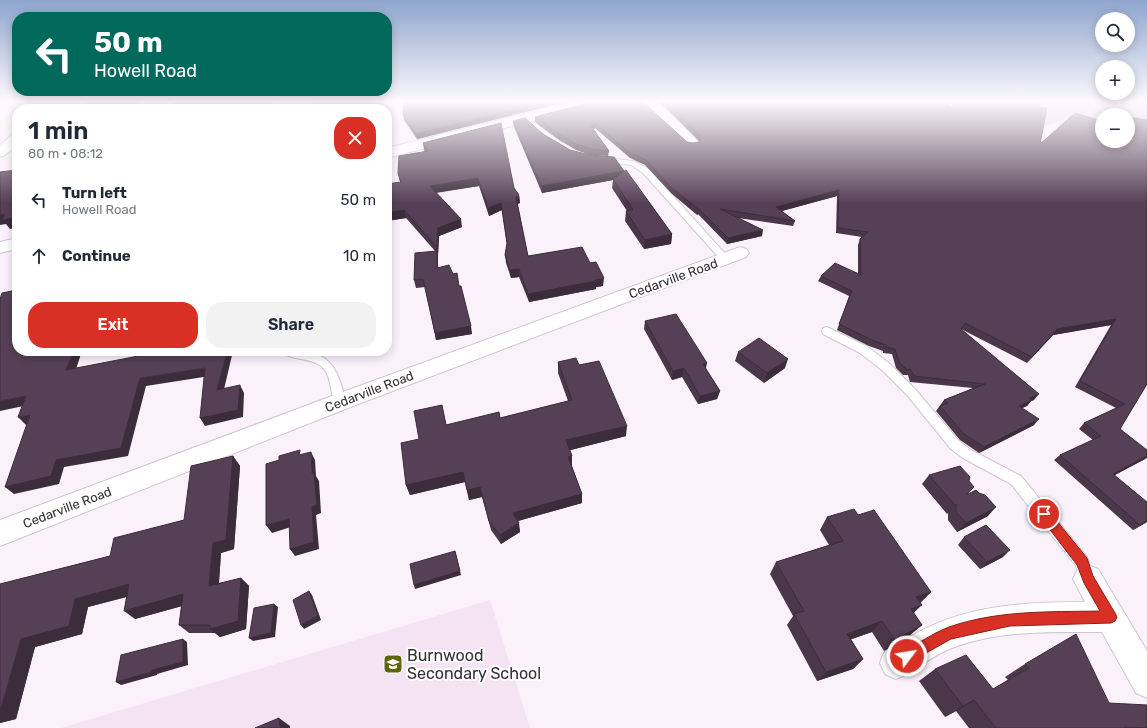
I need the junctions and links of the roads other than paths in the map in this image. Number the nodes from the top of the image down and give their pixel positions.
1 (458, 135) edge
2 (546, 135) edge
3 (684, 135) edge
4 (12, 142) edge
5 (692, 143) edge
6 (563, 148) edge
7 (0, 152) edge
8 (392, 152) edge
9 (590, 158) edge
10 (12, 244) edge
11 (0, 248) edge
12 (733, 256) joint
13 (827, 332) dead end
14 (309, 356) edge
15 (340, 402) junction
16 (0, 533) edge
17 (1088, 579) joint
18 (1111, 617) junction
19 (896, 663) dead end
20 (1147, 682) edge

1 - 8 street
2 - 6 lane
3 - 5 street
4 - 7 street
9 - 12 lane
10 - 11 street
12 - 15 street, Cedarville Road
13 - 17 lane
14 - 15 lane
15 - 16 street, Cedarville Road
17 - 18 street
18 - 19 street
18 - 20 street

